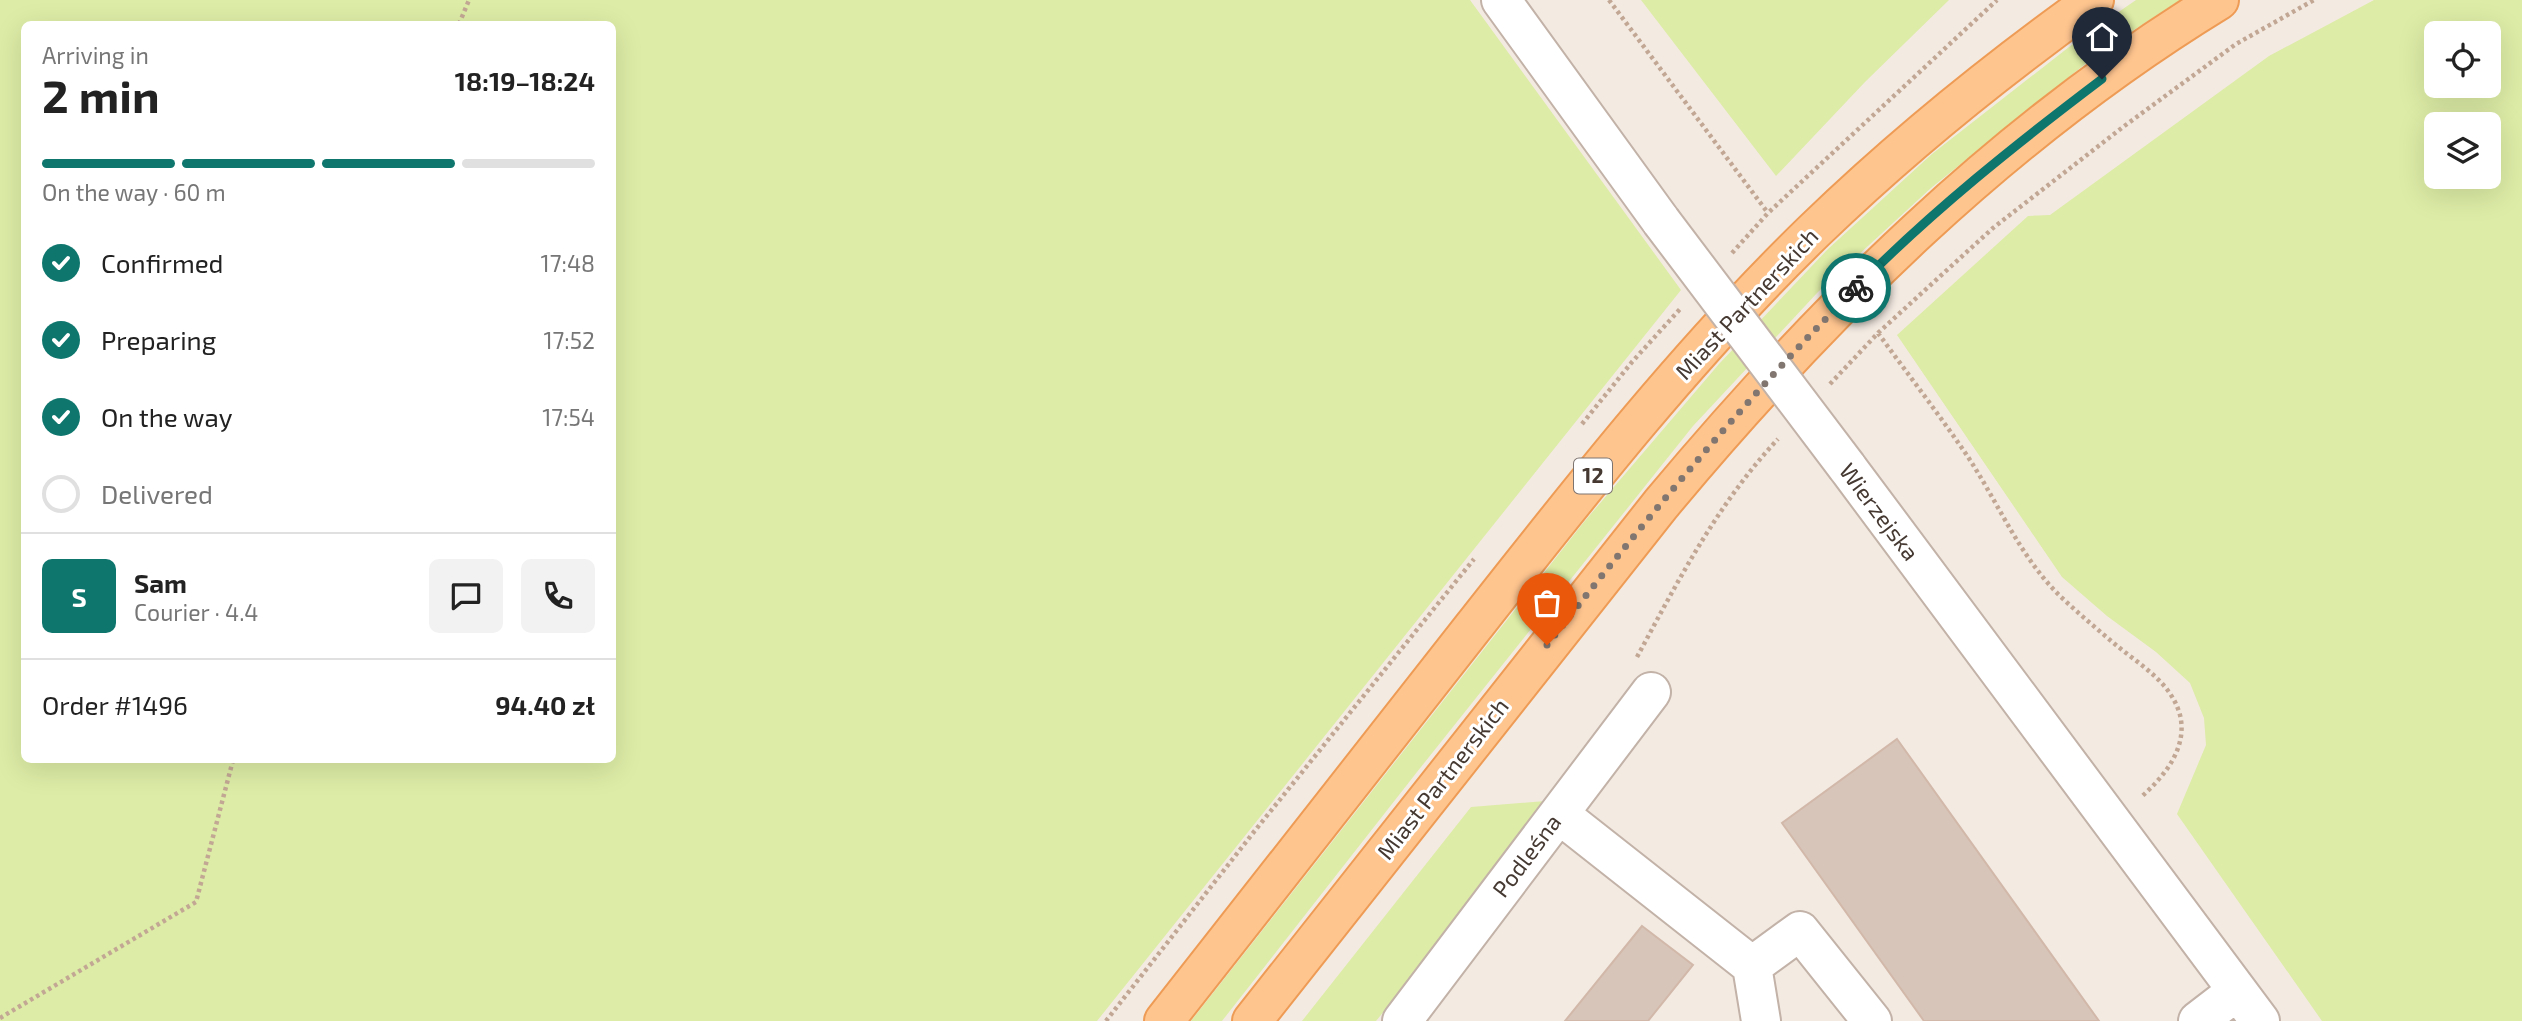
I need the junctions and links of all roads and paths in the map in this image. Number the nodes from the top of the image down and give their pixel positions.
1 (469, 0) edge
2 (1502, 0) edge
3 (1609, 0) edge
4 (1997, 0) edge
5 (2094, 0) edge
6 (2219, 0) edge
7 (2314, 0) edge
8 (460, 21) edge
9 (1878, 332) junction
10 (1824, 390) dead end
11 (1779, 438) dead end
12 (1651, 692) joint
13 (232, 763) edge
14 (2137, 800) dead end
15 (1559, 814) junction
16 (1752, 966) junction
17 (2237, 991) junction
18 (0, 1018) edge
19 (1164, 1021) edge
20 (1252, 1021) edge
21 (1402, 1021) edge
22 (1761, 1021) edge
23 (1872, 1021) edge
24 (2198, 1021) edge
25 (2260, 1021) edge

1 - 8 path
2 - 17 street, Wierzejska, bridge
3 - 4 path
5 - 19 main road, Miast Partnerskich / 12
6 - 20 main road, Miast Partnerskich
7 - 9 path
9 - 10 path
9 - 14 path
11 - 12 path
12 - 15 street, Podleśna
13 - 18 path
15 - 16 street
15 - 21 street, Podleśna
16 - 22 street
16 - 23 street
17 - 24 street
17 - 25 street, Wierzejska

